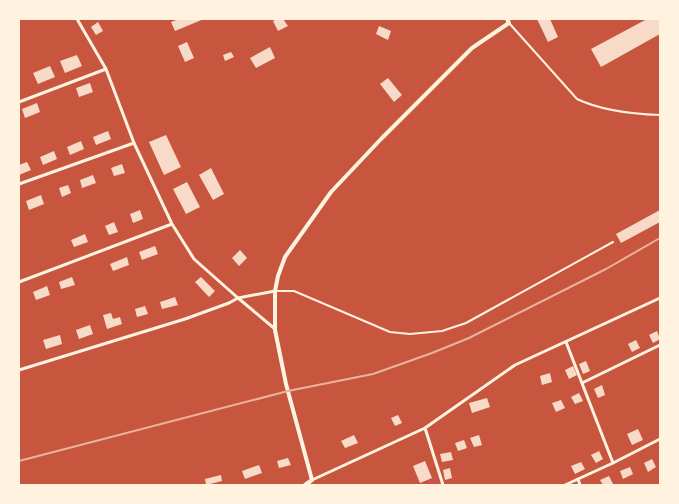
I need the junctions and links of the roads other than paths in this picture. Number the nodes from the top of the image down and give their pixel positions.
1 (77, 19) edge
2 (508, 21) edge
3 (106, 69) junction
4 (19, 102) edge
5 (660, 115) edge
6 (134, 143) junction
7 (19, 184) edge
8 (172, 224) junction
9 (613, 242) dead end
10 (19, 282) edge
11 (275, 291) junction
12 (238, 298) junction
13 (660, 298) edge
14 (275, 330) junction
15 (566, 342) junction
16 (660, 345) edge
17 (19, 370) edge
18 (582, 383) junction
19 (425, 428) junction
20 (660, 439) edge
21 (612, 463) junction
22 (578, 479) junction
23 (312, 480) junction
24 (305, 485) edge
25 (443, 485) edge
26 (564, 485) edge
27 (580, 485) edge

1 - 3 street
2 - 5 lane
2 - 11 street
3 - 4 street
3 - 6 street
6 - 7 street
6 - 8 street
8 - 10 street
8 - 12 street
9 - 11 lane
11 - 12 street
11 - 14 street
12 - 14 street
12 - 17 street
13 - 15 street
14 - 23 street
15 - 18 street
15 - 19 street
16 - 18 street
18 - 21 street
19 - 23 street
19 - 25 street
20 - 21 street
21 - 22 street
22 - 26 street
22 - 27 street
23 - 24 street

